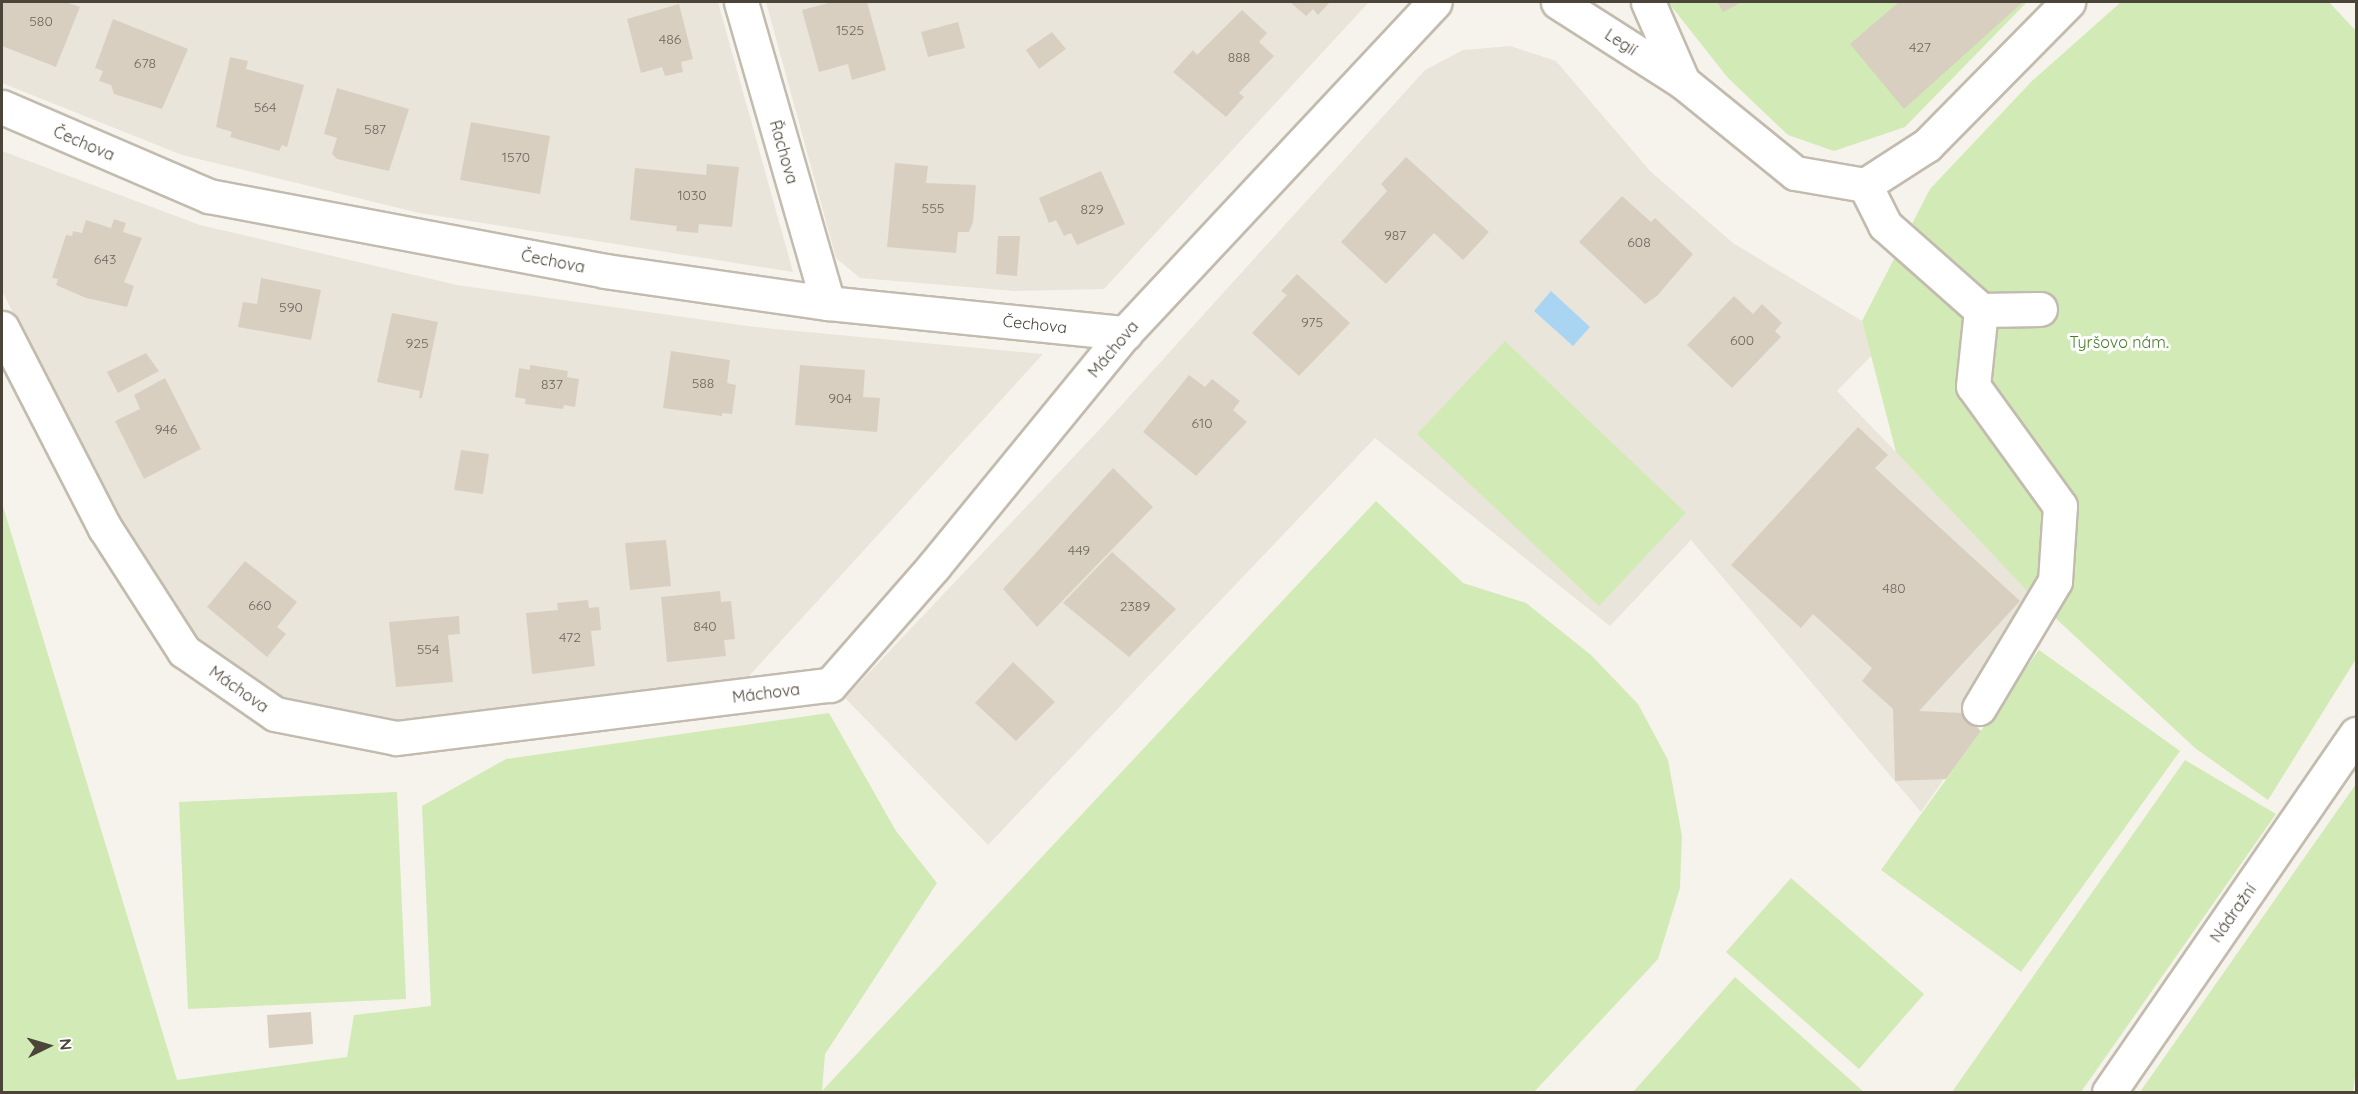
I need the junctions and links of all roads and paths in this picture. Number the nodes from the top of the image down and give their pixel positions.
1 (741, 2) edge
2 (1435, 2) edge
3 (1558, 2) edge
4 (1648, 2) edge
5 (2068, 2) edge
6 (1683, 82) junction
7 (2, 107) edge
8 (1865, 185) junction
9 (828, 303) junction
10 (2040, 309) dead end
11 (1981, 310) junction
12 (2, 328) edge
13 (1125, 333) junction
14 (1979, 708) dead end
15 (2356, 734) edge
16 (2109, 1092) edge

1 - 9 street, Řachova
2 - 13 street, Máchova
3 - 6 street, Legií
4 - 6 street
5 - 8 street
6 - 8 street
7 - 9 street, Čechova
8 - 11 street
9 - 13 street, Čechova
10 - 11 street
11 - 14 street
12 - 13 street, Máchova
15 - 16 street, Nádražní

